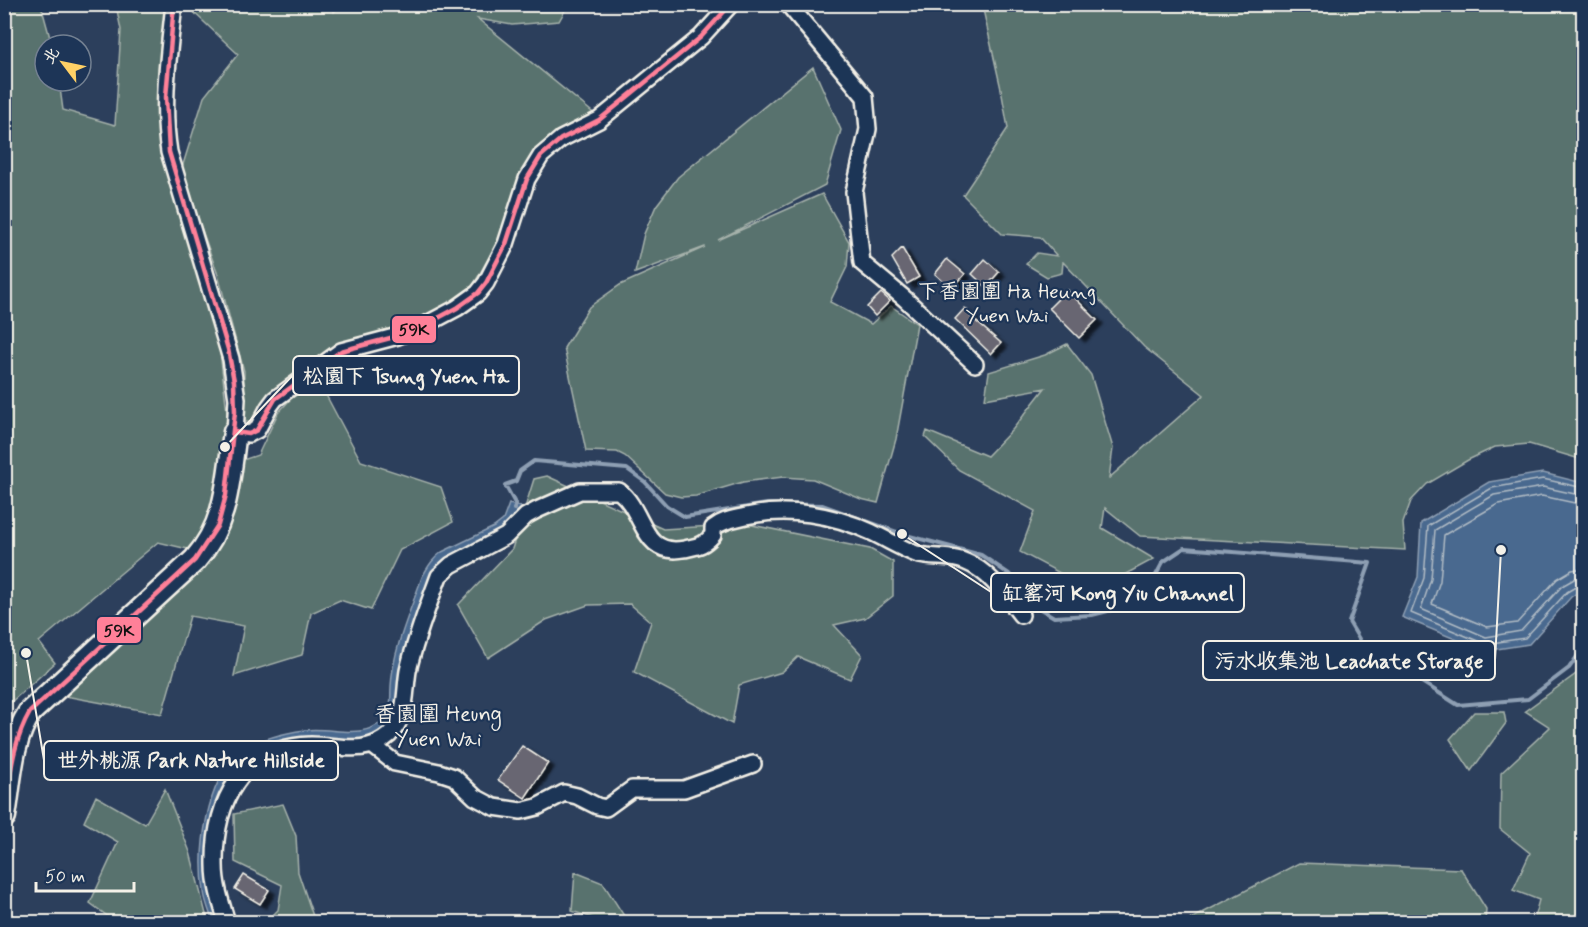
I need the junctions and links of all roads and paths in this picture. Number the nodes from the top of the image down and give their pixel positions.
1 (174, 4) edge
2 (731, 4) edge
3 (788, 4) edge
4 (975, 364) dead end
5 (235, 432) junction
6 (1021, 615) dead end
7 (372, 745) junction
8 (753, 764) dead end
9 (4, 816) edge
10 (226, 922) edge

1 - 5 street
2 - 5 street
3 - 4 street
5 - 9 street
6 - 7 street
7 - 8 street
7 - 10 street

